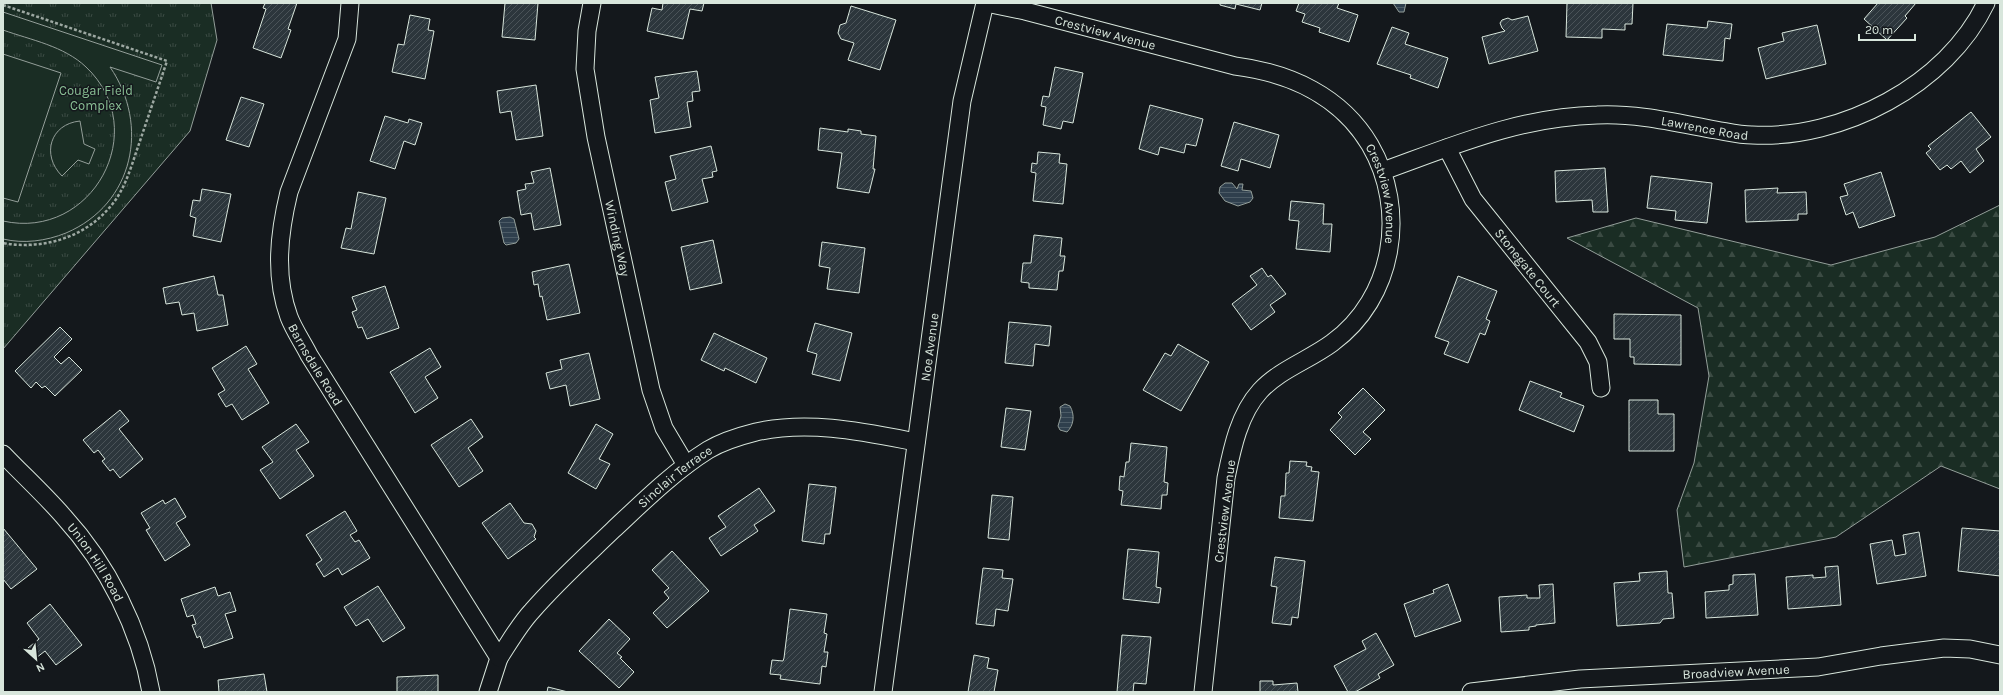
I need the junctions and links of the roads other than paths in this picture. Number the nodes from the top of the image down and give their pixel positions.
1 (350, 3) edge
2 (592, 3) edge
3 (986, 3) edge
4 (1986, 3) edge
5 (1448, 148) junction
6 (1383, 171) junction
7 (1601, 388) dead end
8 (916, 442) junction
9 (3, 454) edge
10 (686, 465) junction
11 (2000, 655) edge
12 (499, 658) junction
13 (151, 692) edge
14 (488, 692) edge
15 (883, 692) edge
16 (1203, 692) edge
17 (1471, 692) edge

1 - 12 street, Barnsdale Road
2 - 10 street, Winding Way
3 - 6 street, Crestview Avenue
3 - 8 street, Noe Avenue
4 - 5 street, Lawrence Road
5 - 6 street, Lawrence Road
5 - 7 street, Stonegate Court
6 - 16 street, Crestview Avenue
8 - 10 street, Sinclair Terrace
8 - 15 street, Noe Avenue
9 - 13 street, Union Hill Road
10 - 12 street, Sinclair Terrace
11 - 17 street, Broadview Avenue
12 - 14 street

